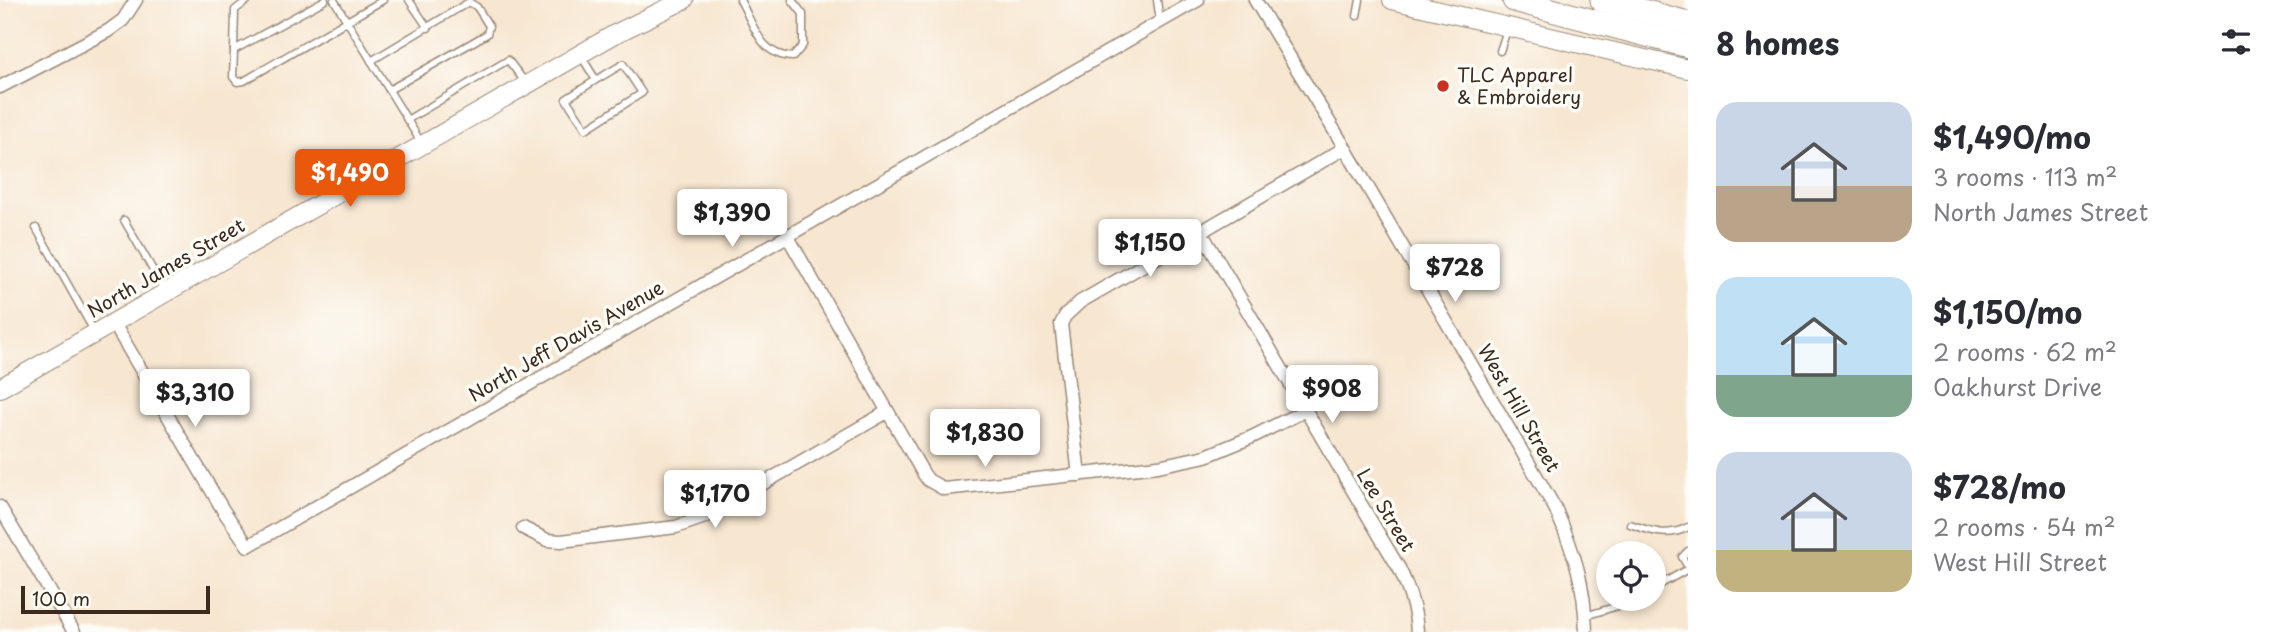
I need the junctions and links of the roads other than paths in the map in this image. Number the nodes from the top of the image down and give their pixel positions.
1 (136, 0) edge
2 (248, 0) edge
3 (325, 0) edge
4 (334, 0) edge
5 (383, 0) edge
6 (409, 0) edge
7 (684, 0) edge
8 (740, 0) edge
9 (792, 0) edge
10 (1157, 0) edge
11 (1198, 0) edge
12 (1255, 0) edge
13 (1360, 0) edge
14 (1392, 0) edge
15 (1602, 0) edge
16 (1513, 1) edge
17 (1357, 16) dead end
18 (347, 21) junction
19 (1160, 22) junction
20 (1688, 23) edge
21 (428, 28) junction
22 (1508, 28) junction
23 (1688, 46) edge
24 (234, 50) junction
25 (1500, 51) dead end
26 (580, 54) junction
27 (371, 61) junction
28 (1688, 69) edge
29 (596, 80) junction
30 (527, 84) junction
31 (0, 87) edge
32 (389, 90) junction
33 (407, 120) junction
34 (423, 145) junction
35 (1345, 148) junction
36 (124, 220) dead end
37 (36, 229) dead end
38 (1201, 232) junction
39 (788, 237) junction
40 (166, 292) junction
41 (113, 322) junction
42 (94, 333) junction
43 (0, 388) edge
44 (1304, 411) junction
45 (887, 412) junction
46 (1079, 475) junction
47 (0, 507) edge
48 (1630, 524) dead end
49 (1688, 527) edge
50 (523, 528) dead end
51 (1688, 551) edge
52 (1688, 568) edge
53 (1666, 581) edge
54 (1601, 611) edge
55 (1585, 616) junction
56 (74, 632) edge
57 (1417, 632) edge
58 (1586, 632) edge

1 - 31 street
2 - 24 lane
3 - 24 lane
4 - 18 lane
5 - 18 lane
6 - 21 lane
7 - 26 street, North James Street
8 - 9 lane
10 - 19 lane
11 - 19 street, North Jeff Davis Avenue
12 - 35 street, West Hill Street
13 - 17 lane
14 - 22 street
15 - 20 highway
16 - 23 highway
18 - 24 lane
18 - 27 lane
19 - 39 street, North Jeff Davis Avenue
21 - 27 lane
21 - 32 lane
22 - 25 lane
22 - 28 street
26 - 29 lane
26 - 30 street, North James Street
27 - 32 lane
29 - 29 lane
30 - 33 lane
30 - 34 street, North James Street
32 - 33 lane
33 - 34 lane
34 - 40 street, North James Street
35 - 38 street
35 - 55 street, West Hill Street
36 - 40 lane
37 - 42 lane
38 - 44 street, Lee Street
38 - 46 street
39 - 41 street, North Jeff Davis Avenue
39 - 45 street
40 - 41 street, North James Street
41 - 42 street, North James Street
42 - 43 street, North James Street
44 - 46 street
44 - 57 street, Lee Street
45 - 46 street
45 - 50 street
47 - 56 street
48 - 49 lane
51 - 52 lane
52 - 53 lane
54 - 55 lane
55 - 58 street, West Hill Street

